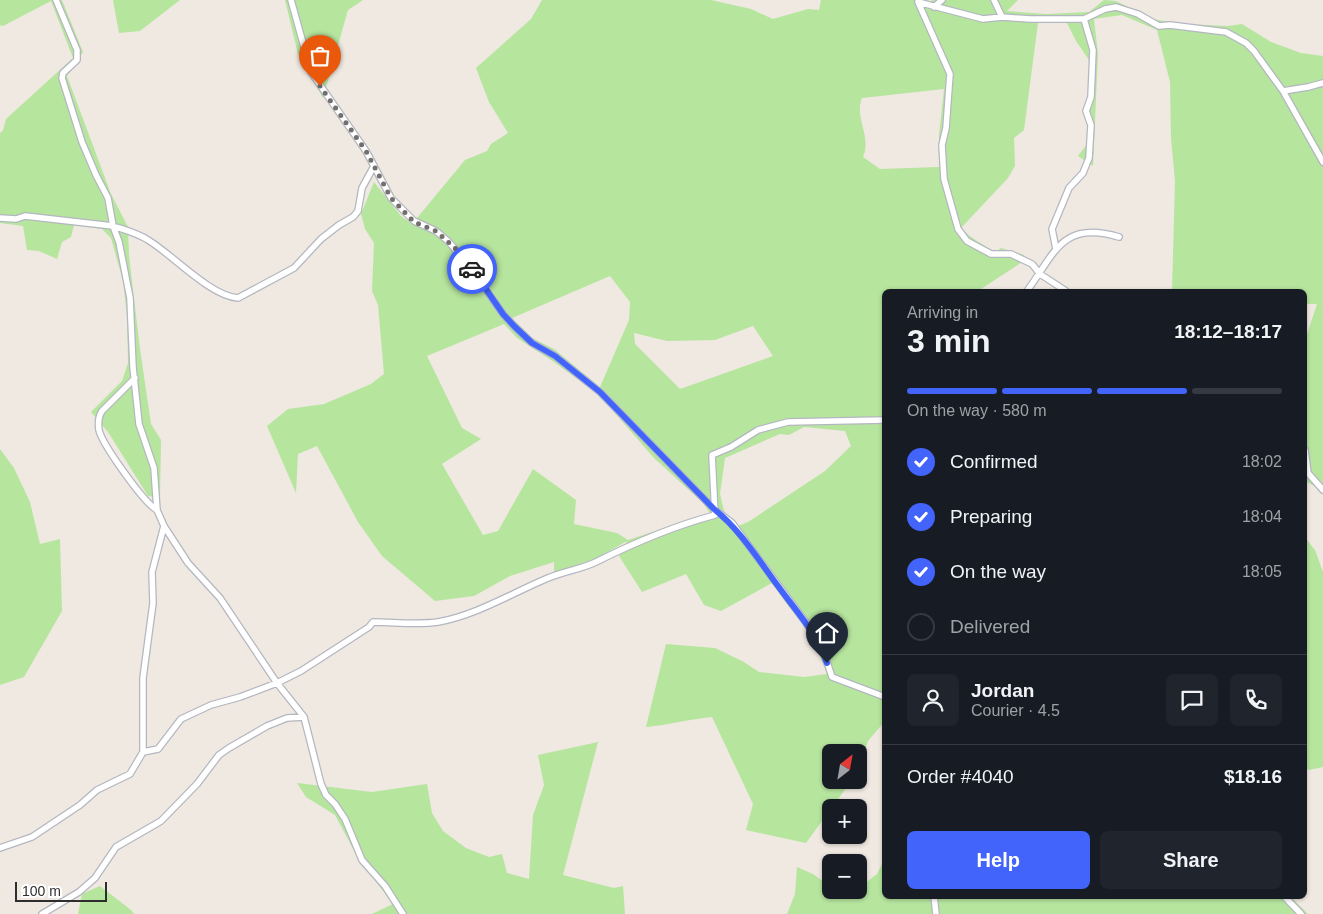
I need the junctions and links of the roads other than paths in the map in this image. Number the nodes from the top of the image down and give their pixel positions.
1 (56, 0) edge
2 (291, 0) edge
3 (942, 0) edge
4 (994, 0) edge
5 (918, 1) edge
6 (934, 7) junction
7 (1002, 16) junction
8 (1084, 19) junction
9 (1323, 83) edge
10 (1283, 91) junction
11 (1323, 162) edge
12 (374, 166) junction
13 (0, 218) edge
14 (113, 226) junction
15 (1119, 237) dead end
16 (1056, 250) junction
17 (1040, 274) junction
18 (1029, 289) edge
19 (1063, 289) edge
20 (135, 378) junction
21 (882, 420) edge
22 (1307, 465) edge
23 (1323, 490) edge
24 (714, 509) junction
25 (157, 510) junction
26 (164, 526) junction
27 (276, 683) junction
28 (882, 696) edge
29 (304, 717) junction
30 (143, 752) junction
31 (0, 848) edge
32 (934, 899) edge
33 (1287, 899) edge
34 (42, 914) edge
35 (403, 914) edge
36 (936, 914) edge
37 (1302, 914) edge

1 - 14 street
2 - 12 street
3 - 6 street
4 - 7 street
5 - 6 street
5 - 17 street
6 - 7 street
7 - 8 street
8 - 10 street
8 - 16 street
9 - 10 street
10 - 11 street
12 - 14 street
12 - 24 street
13 - 14 street
14 - 20 street
15 - 16 street
16 - 17 street
17 - 18 street
17 - 19 street
20 - 25 street
20 - 25 street
21 - 24 street
22 - 23 street
24 - 27 street
24 - 28 street
25 - 26 street
26 - 27 street
26 - 30 street
27 - 29 street
27 - 30 street
29 - 34 street
29 - 35 street
30 - 31 street
32 - 36 street
33 - 37 street

